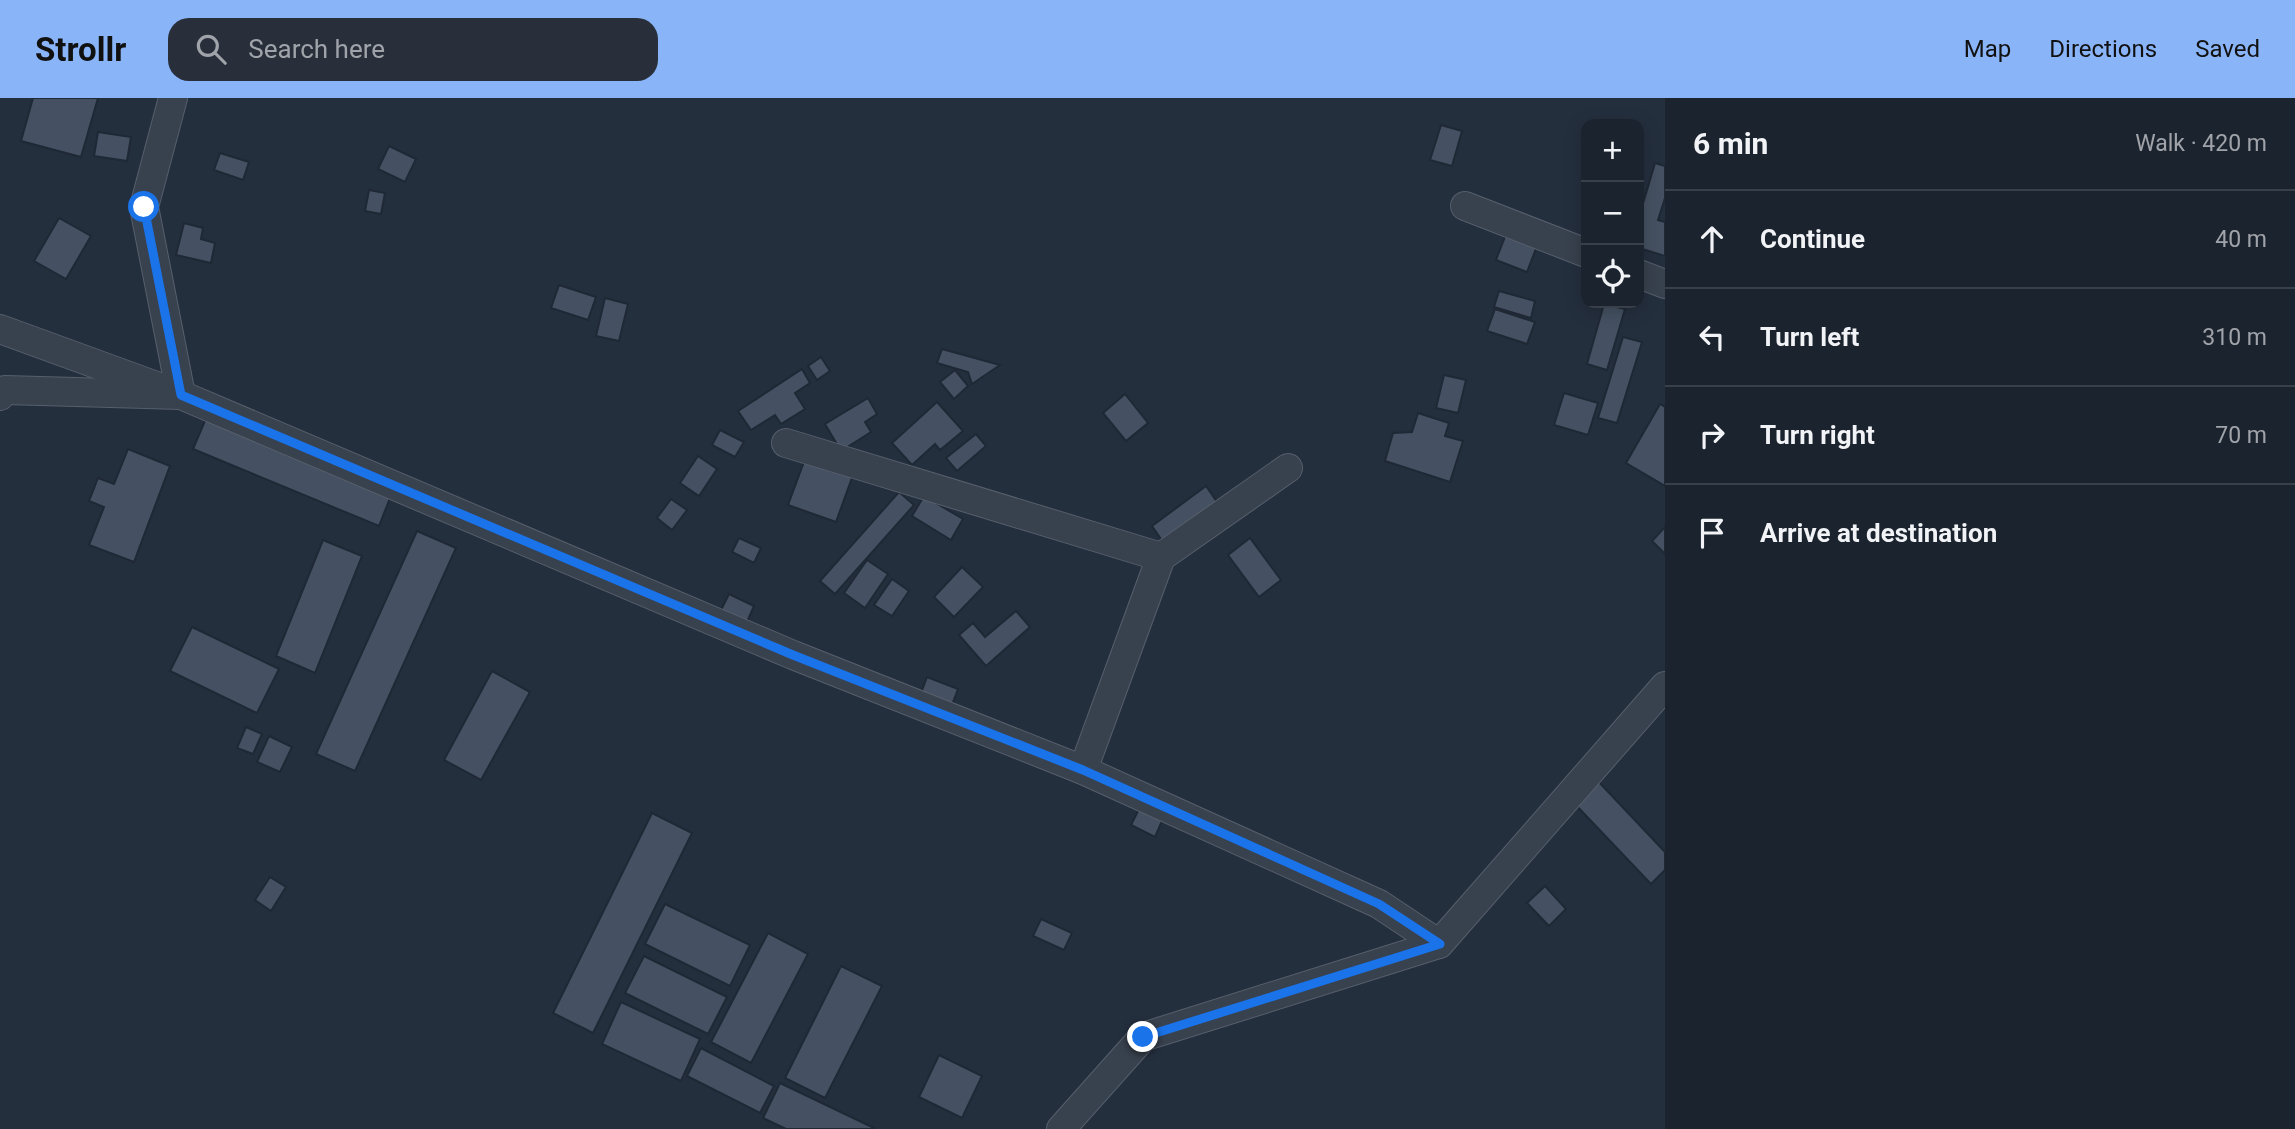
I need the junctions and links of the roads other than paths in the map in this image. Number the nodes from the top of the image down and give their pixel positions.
1 (173, 98) edge
2 (1465, 206) dead end
3 (1581, 251) edge
4 (1644, 276) edge
5 (1665, 284) edge
6 (0, 330) edge
7 (181, 395) junction
8 (0, 396) edge
9 (786, 443) dead end
10 (1288, 468) dead end
11 (1161, 557) junction
12 (1665, 686) edge
13 (1083, 770) junction
14 (1440, 944) junction
15 (1061, 1129) edge

1 - 7 street
2 - 3 street
4 - 5 street
6 - 7 street
7 - 8 street
7 - 13 street
9 - 11 street
10 - 11 street
11 - 13 street
12 - 14 street
13 - 14 street
14 - 15 street

